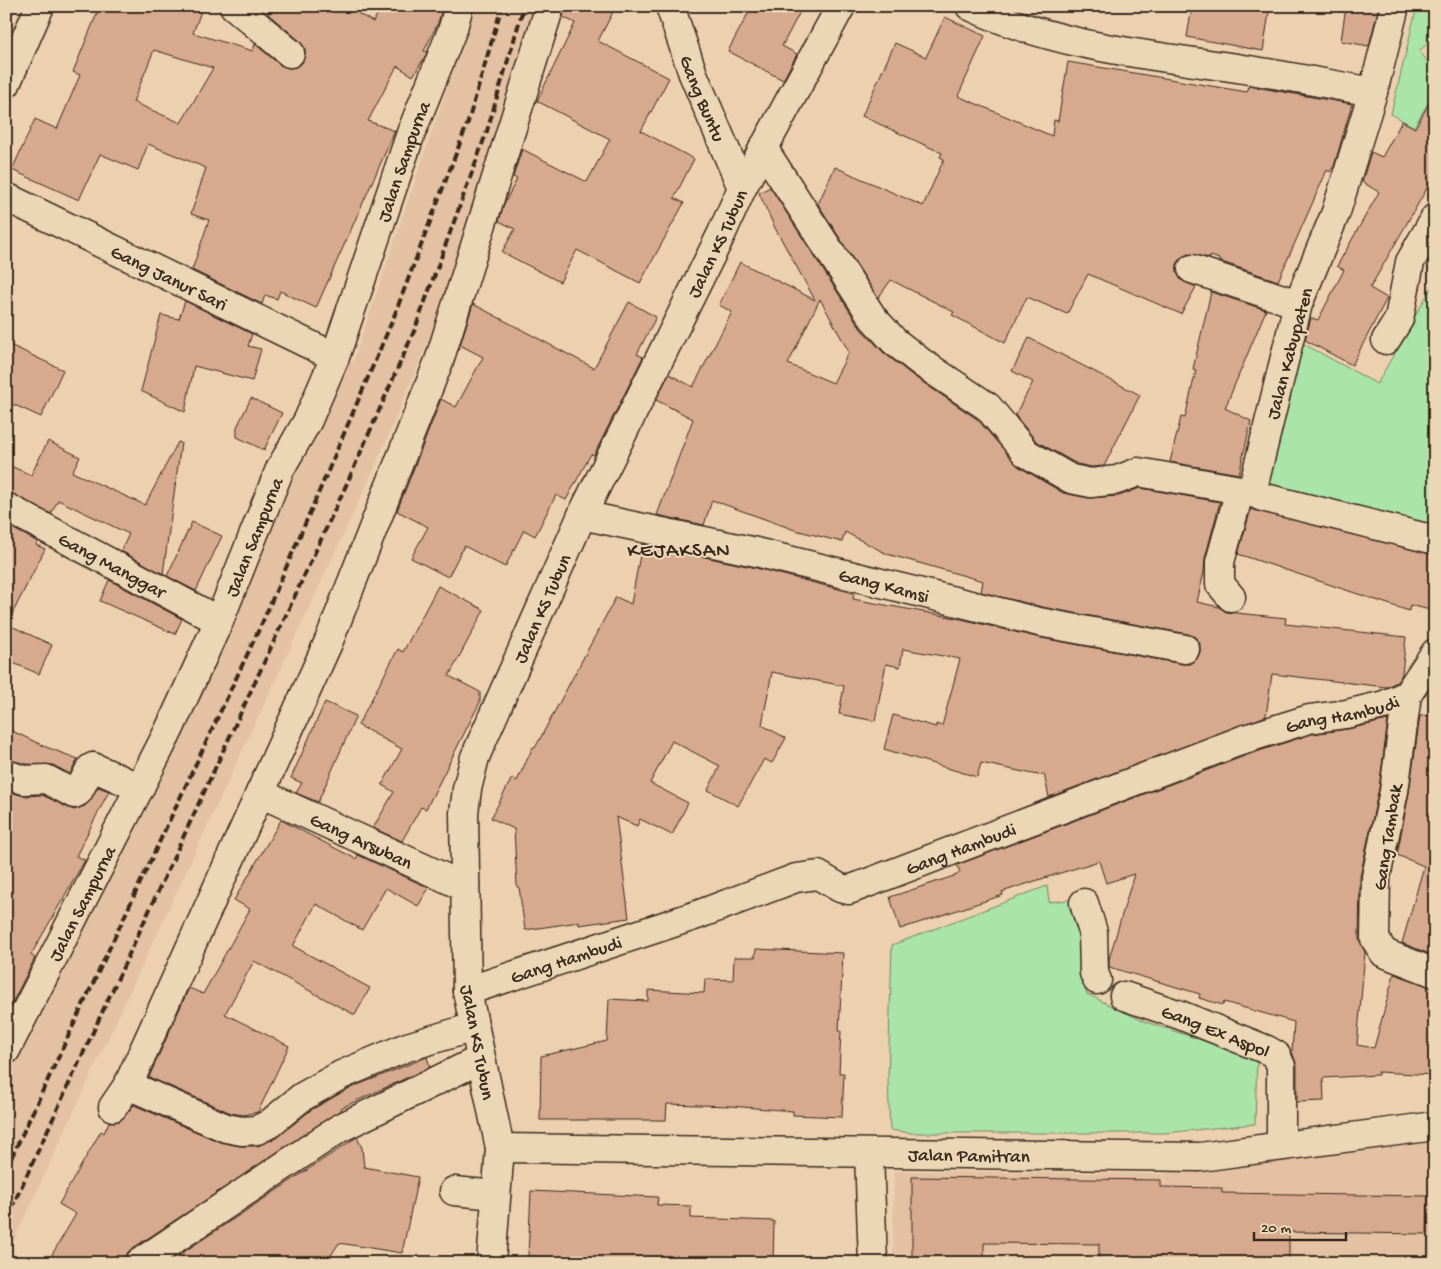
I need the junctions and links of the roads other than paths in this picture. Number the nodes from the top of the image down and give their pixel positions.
1 (40, 6) edge
2 (234, 6) edge
3 (459, 6) edge
4 (550, 6) edge
5 (670, 6) edge
6 (841, 6) edge
7 (970, 6) edge
8 (1395, 6) edge
9 (290, 53) dead end
10 (6, 84) edge
11 (1373, 92) junction
12 (764, 148) junction
13 (742, 188) junction
14 (6, 197) edge
15 (1431, 233) edge
16 (1192, 269) dead end
17 (1298, 304) junction
18 (1386, 340) dead end
19 (335, 357) junction
20 (1246, 491) junction
21 (6, 507) edge
22 (582, 515) junction
23 (1435, 540) edge
24 (1231, 597) dead end
25 (219, 621) junction
26 (1186, 649) dead end
27 (1435, 653) edge
28 (1407, 694) junction
29 (6, 774) edge
30 (140, 788) junction
31 (260, 793) junction
32 (465, 887) junction
33 (1084, 903) dead end
34 (1435, 973) edge
35 (1097, 980) dead end
36 (467, 991) junction
37 (1124, 996) dead end
38 (474, 1027) junction
39 (6, 1050) edge
40 (480, 1059) junction
41 (1435, 1126) edge
42 (1281, 1146) junction
43 (500, 1148) junction
44 (869, 1154) junction
45 (454, 1191) dead end
46 (496, 1195) junction
47 (139, 1263) edge
48 (491, 1263) edge
49 (873, 1263) edge

1 - 10 street
2 - 9 street
3 - 19 street, Jalan Sampurna
4 - 31 street
5 - 13 street, Gang Buntu
6 - 12 street, Jalan KS Tubun
7 - 11 street
8 - 11 street, Jalan Kabupaten
11 - 17 street, Jalan Kabupaten
12 - 13 street, Jalan KS Tubun
12 - 20 street
13 - 22 street, Jalan KS Tubun
14 - 19 street, Gang Janur Sari
15 - 18 street
16 - 17 street
17 - 20 street, Jalan Kabupaten
19 - 25 street, Jalan Sampurna
20 - 23 street
20 - 24 street, Jalan Kabupaten
21 - 25 street, Gang Manggar
22 - 26 street, Gang Kamsi
22 - 32 street, Jalan KS Tubun
25 - 30 street, Jalan Sampurna
27 - 28 street, Gang Hambudi
28 - 34 street, Gang Tambak
28 - 36 street, Gang Hambudi
29 - 30 street
30 - 39 street, Jalan Sampurna
31 - 32 street, Gang Arsuban
31 - 38 street
32 - 36 street, Jalan KS Tubun
33 - 35 street
36 - 38 street, Jalan KS Tubun
37 - 42 street, Gang Ex Aspol
38 - 40 street, Jalan KS Tubun
40 - 43 street, Jalan KS Tubun
40 - 47 street
41 - 42 street, Jalan Pamitran
42 - 44 street, Jalan Pamitran
43 - 44 street, Jalan Pamitran
43 - 46 street, Jalan KS Tubun
44 - 49 street
45 - 46 street
46 - 48 street, Jalan KS Tubun

